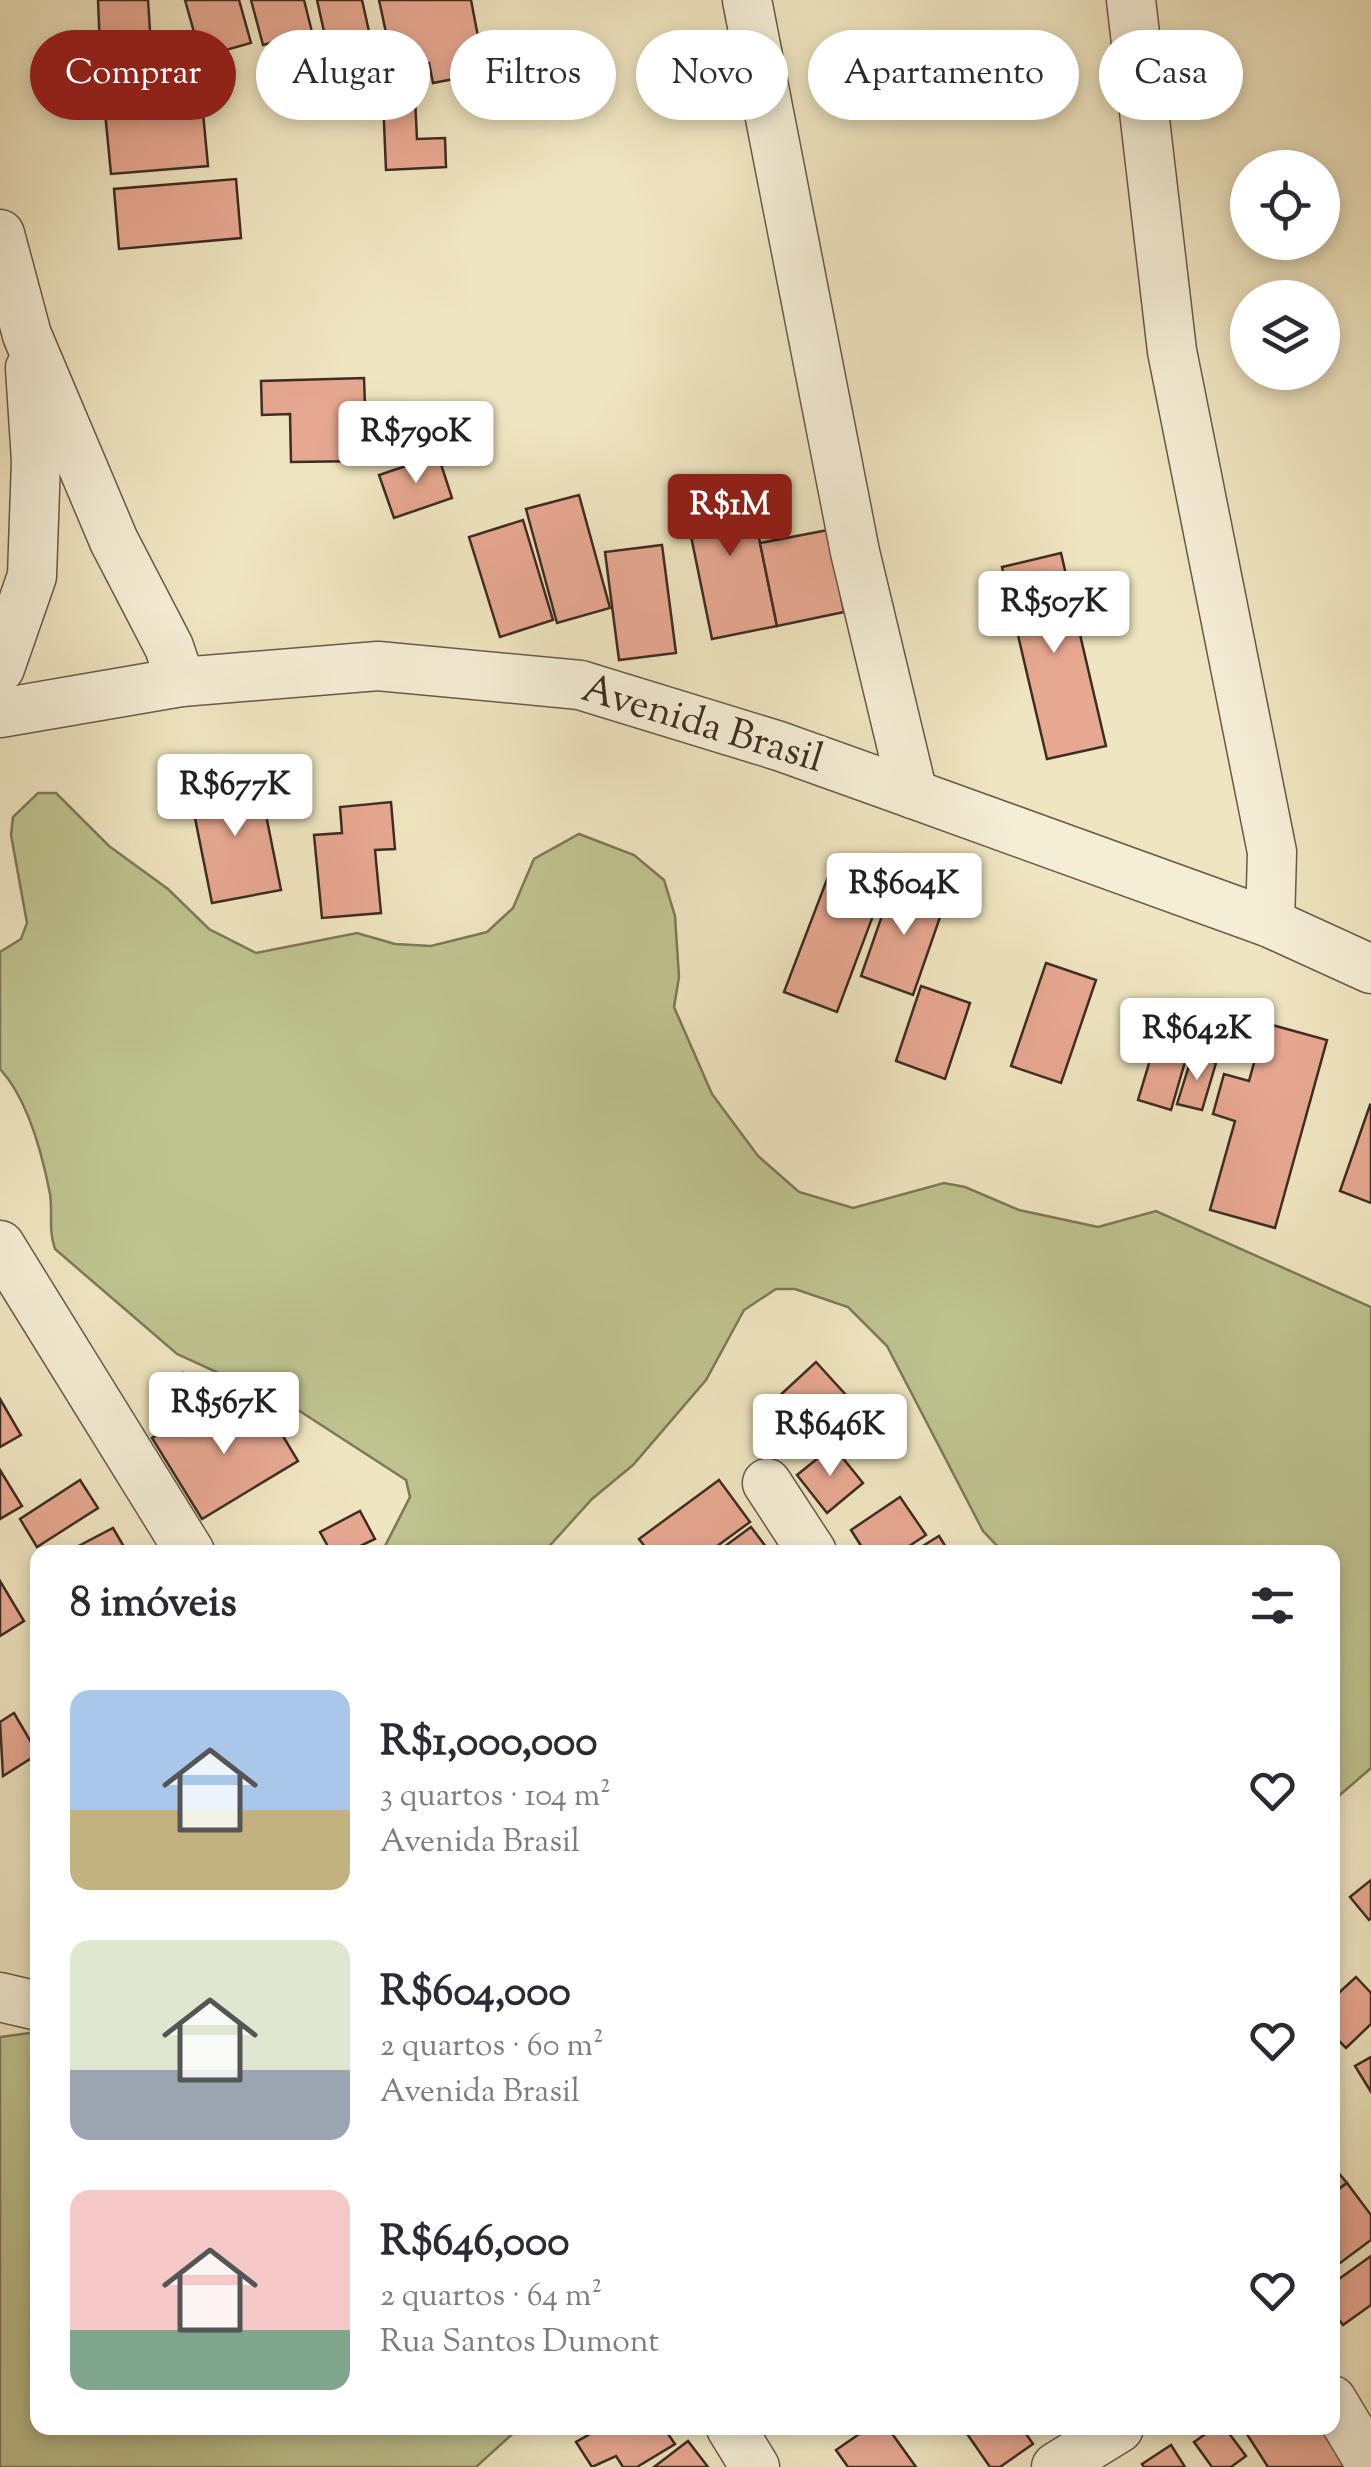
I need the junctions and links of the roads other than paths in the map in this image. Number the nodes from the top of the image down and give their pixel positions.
1 (747, 0) edge
2 (1130, 0) edge
3 (0, 234) edge
4 (27, 335) junction
5 (0, 668) edge
6 (181, 682) junction
7 (0, 713) edge
8 (913, 794) junction
9 (1270, 923) junction
10 (1371, 969) edge
11 (0, 1245) edge
12 (768, 1483) dead end
13 (186, 1545) edge
14 (808, 1545) edge
15 (0, 1997) edge
16 (30, 2004) edge
17 (1340, 2413) edge
18 (735, 2435) edge
19 (1108, 2435) edge
20 (1371, 2465) edge
21 (755, 2467) edge
22 (1056, 2467) edge

1 - 8 street
2 - 9 street
3 - 4 street
4 - 5 street
4 - 6 street
6 - 7 street, Avenida Brasil
6 - 8 street, Avenida Brasil
8 - 9 street, Avenida Brasil
9 - 10 street, Avenida Brasil
11 - 13 street
12 - 14 street
15 - 16 street
17 - 20 street
18 - 21 street
19 - 22 street

